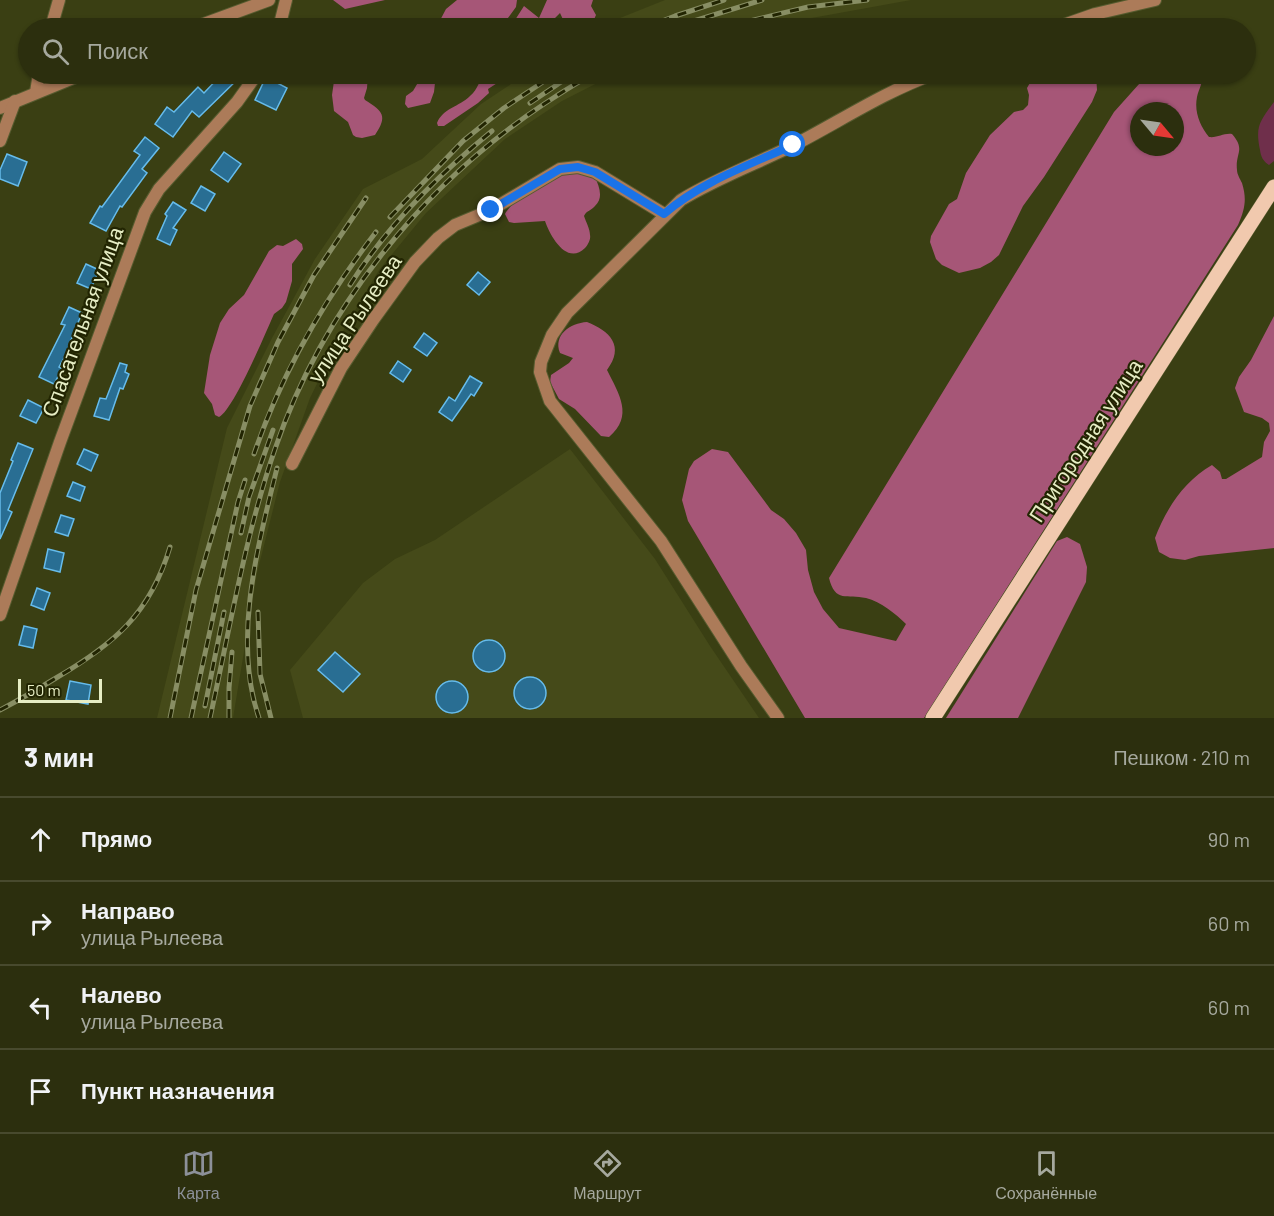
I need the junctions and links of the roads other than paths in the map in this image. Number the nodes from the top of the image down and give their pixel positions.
1 (59, 0) edge
2 (269, 0) edge
3 (286, 0) edge
4 (1155, 0) edge
5 (54, 18) edge
6 (220, 18) edge
7 (282, 18) edge
8 (1084, 18) edge
9 (37, 84) edge
10 (57, 84) edge
11 (250, 84) edge
12 (908, 84) edge
13 (36, 92) junction
14 (15, 102) junction
15 (0, 108) edge
16 (0, 141) edge
17 (1274, 187) edge
18 (664, 214) junction
19 (292, 464) dead end
20 (0, 615) edge
21 (778, 718) edge
22 (933, 718) edge

1 - 5 street
2 - 6 street
3 - 7 street
4 - 8 street
9 - 13 street
10 - 13 street
11 - 20 street, Спасательная улица
12 - 18 street
13 - 14 street
14 - 15 street
14 - 16 street
17 - 22 main road, Пригородная улица
18 - 19 street, улица Рылеева
18 - 21 street

